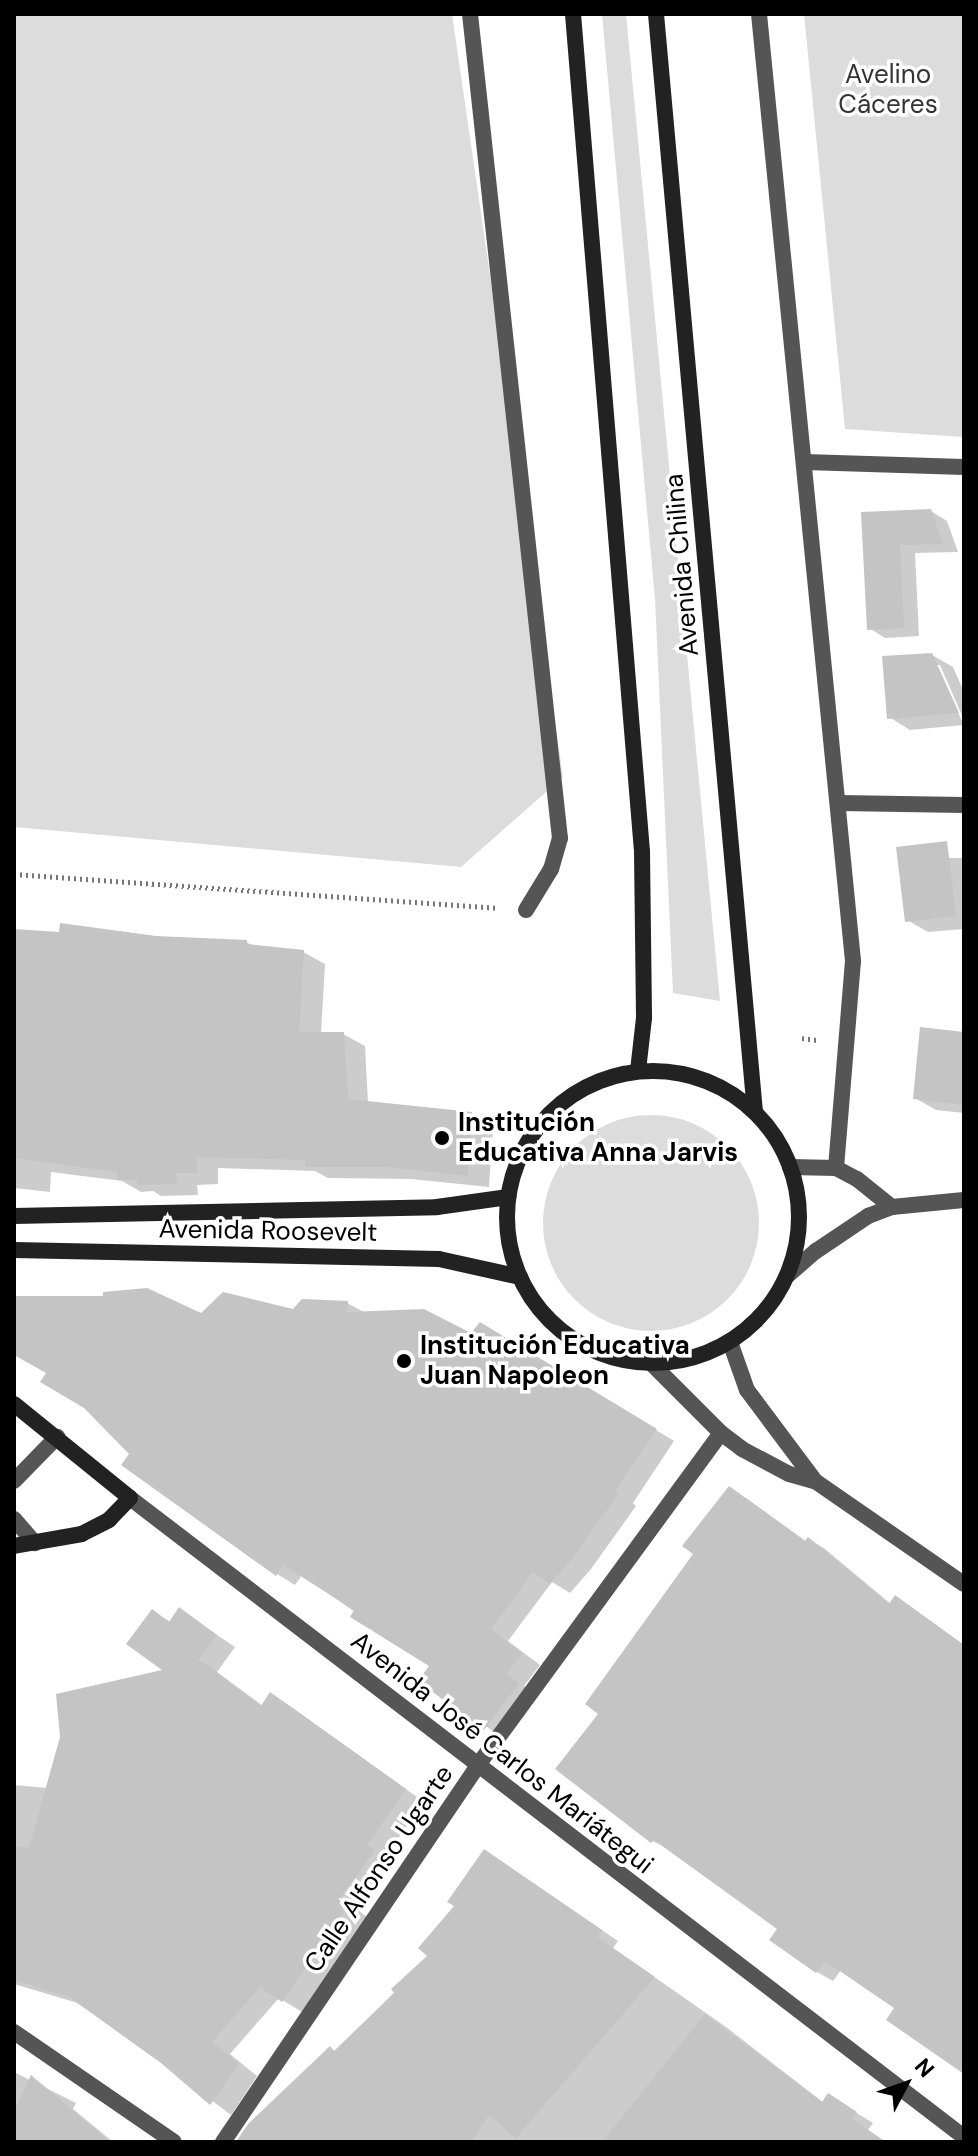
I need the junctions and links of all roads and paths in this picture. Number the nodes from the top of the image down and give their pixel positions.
1 (470, 14) edge
2 (573, 14) edge
3 (656, 14) edge
4 (759, 14) edge
5 (805, 462) junction
6 (964, 467) edge
7 (839, 803) junction
8 (964, 805) edge
9 (14, 874) edge
10 (526, 910) joint
11 (638, 1071) junction
12 (755, 1112) junction
13 (790, 1167) junction
14 (836, 1168) junction
15 (508, 1197) junction
16 (964, 1200) edge
17 (892, 1207) junction
18 (14, 1216) edge
19 (14, 1250) edge
20 (787, 1276) junction
21 (520, 1277) junction
22 (730, 1342) junction
23 (651, 1363) junction
24 (14, 1404) edge
25 (721, 1433) junction
26 (57, 1437) junction
27 (14, 1481) edge
28 (815, 1481) junction
29 (130, 1498) junction
30 (14, 1519) edge
31 (35, 1543) junction
32 (14, 1546) edge
33 (964, 1584) edge
34 (478, 1765) junction
35 (14, 2032) edge
36 (964, 2137) edge
37 (174, 2142) edge
38 (223, 2142) edge

1 - 10 street
2 - 11 main road
3 - 12 main road, Avenida Chilina
4 - 5 street
5 - 6 street
5 - 7 street
7 - 8 street
7 - 14 street
9 - 10 path
11 - 12 main road
11 - 15 main road
12 - 13 main road
13 - 14 street
13 - 20 main road
14 - 17 street
15 - 18 main road, Avenida Roosevelt
15 - 21 main road
16 - 17 street
17 - 20 street
19 - 21 main road, Avenida Roosevelt
20 - 22 main road
21 - 23 main road
22 - 23 main road
22 - 28 street
23 - 25 street
24 - 26 main road, Avenida José Carlos Mariátegui
25 - 28 street
25 - 34 street, Calle Alfonso Ugarte
26 - 27 street
26 - 29 main road, Avenida José Carlos Mariátegui
28 - 33 street
29 - 31 main road
29 - 34 street, Avenida José Carlos Mariátegui
30 - 31 street
31 - 32 main road
34 - 36 street, Avenida José Carlos Mariátegui
34 - 38 street, Calle Alfonso Ugarte
35 - 37 street

